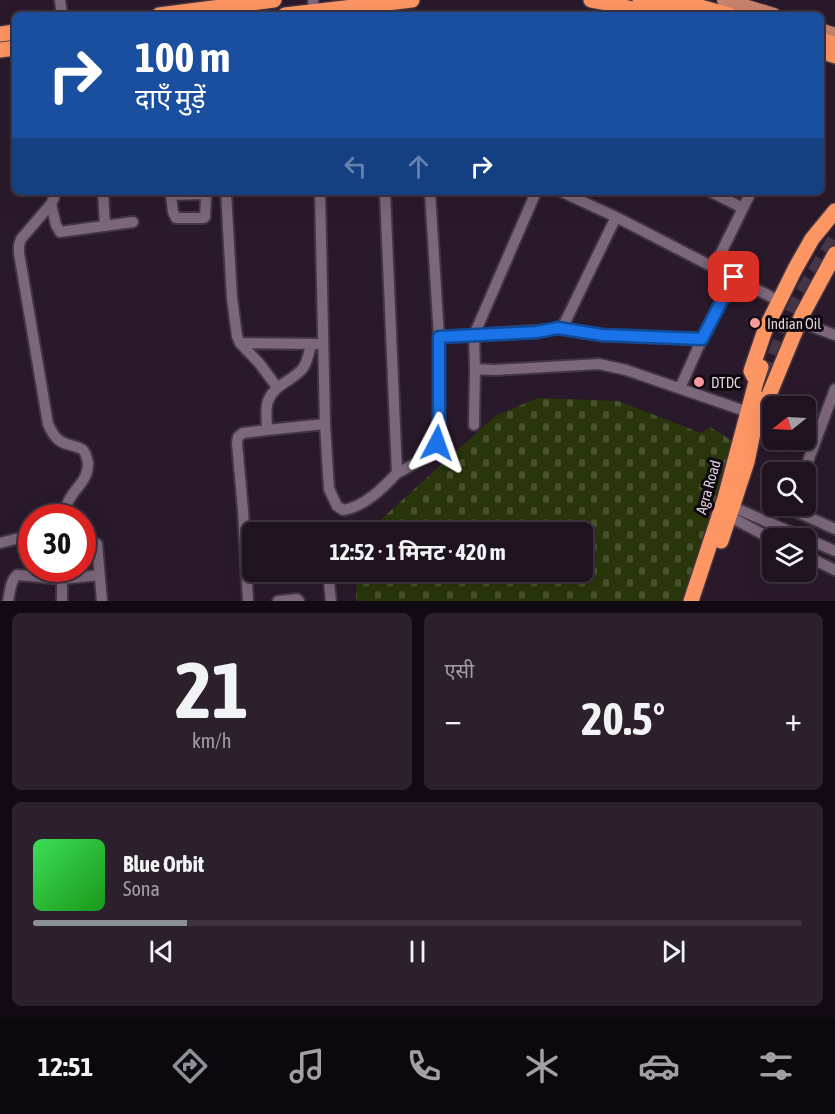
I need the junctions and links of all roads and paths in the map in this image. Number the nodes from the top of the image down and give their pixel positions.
1 (274, 0) edge
2 (412, 0) edge
3 (591, 0) edge
4 (640, 0) edge
5 (675, 0) edge
6 (732, 5) edge
7 (215, 8) edge
8 (313, 9) edge
9 (606, 9) edge
10 (183, 12) edge
11 (631, 12) edge
12 (682, 12) edge
13 (761, 12) edge
14 (54, 195) edge
15 (103, 195) edge
16 (226, 195) edge
17 (320, 195) edge
18 (385, 195) edge
19 (430, 195) edge
20 (535, 195) edge
21 (568, 195) edge
22 (717, 195) edge
23 (749, 195) edge
24 (51, 204) junction
25 (743, 208) junction
26 (835, 211) edge
27 (616, 217) junction
28 (133, 222) dead end
29 (105, 226) junction
30 (835, 254) edge
31 (714, 267) junction
32 (835, 271) edge
33 (734, 277) junction
34 (779, 301) junction
35 (808, 325) junction
36 (558, 328) junction
37 (834, 334) edge
38 (474, 335) junction
39 (439, 337) junction
40 (702, 339) junction
41 (240, 343) junction
42 (324, 343) junction
43 (311, 344) junction
44 (761, 367) dead end
45 (475, 369) junction
46 (756, 382) junction
47 (277, 387) junction
48 (680, 388) junction
49 (835, 389) edge
50 (774, 396) edge
51 (762, 409) tunnel mouth
52 (753, 415) junction
53 (325, 424) junction
54 (474, 425) dead end
55 (762, 427) edge
56 (267, 430) junction
57 (753, 434) junction
58 (808, 462) edge
59 (397, 473) junction
60 (67, 504) edge
61 (726, 510) junction
62 (808, 516) edge
63 (245, 522) edge
64 (780, 528) edge
65 (835, 531) edge
66 (762, 533) edge
67 (18, 538) edge
68 (0, 543) edge
69 (816, 543) edge
70 (97, 544) dead end
71 (832, 550) edge
72 (816, 561) edge
73 (835, 570) edge
74 (96, 575) edge
75 (99, 575) junction
76 (18, 576) edge
77 (0, 582) edge
78 (12, 582) junction
79 (62, 582) edge
80 (249, 582) edge
81 (329, 582) edge
82 (8, 601) edge
83 (62, 601) edge
84 (102, 601) edge
85 (248, 601) edge
86 (278, 601) edge
87 (299, 601) edge
88 (331, 601) edge
89 (691, 601) edge
90 (701, 601) edge

1 - 7 highway
2 - 8 highway
3 - 9 highway
4 - 12 highway
5 - 6 highway
6 - 13 main road
7 - 10 highway
9 - 11 highway
14 - 24 street
15 - 29 street
16 - 41 street
17 - 42 street
18 - 59 street
19 - 39 street
20 - 38 street
21 - 27 street
22 - 25 street
23 - 25 street
24 - 29 street
24 - 60 street
25 - 31 street
26 - 34 highway
27 - 31 street
27 - 36 street
28 - 29 street
30 - 52 highway
31 - 33 street
32 - 35 highway
33 - 34 street
33 - 40 street
34 - 46 highway
35 - 37 street
35 - 50 highway
36 - 38 street
36 - 40 street
38 - 39 street
38 - 45 street
39 - 59 street
40 - 48 street
41 - 43 street
41 - 47 street
42 - 43 street
42 - 53 street
43 - 47 street
44 - 46 highway
45 - 48 street
45 - 54 street
46 - 52 highway, Agra Road
47 - 56 street
48 - 52 street
49 - 58 street
51 - 52 highway
52 - 57 highway
52 - 61 highway, Agra Road
53 - 56 street
53 - 59 street
55 - 57 highway
56 - 63 street
57 - 61 highway
61 - 64 street
61 - 66 street
61 - 89 highway, Agra Road
61 - 90 highway
62 - 65 street
65 - 71 street
67 - 68 street
69 - 71 street
70 - 75 street
72 - 73 street
74 - 75 street
75 - 84 street
76 - 78 street
77 - 78 street
78 - 82 street
79 - 83 street
80 - 85 street
81 - 88 street
86 - 87 street

